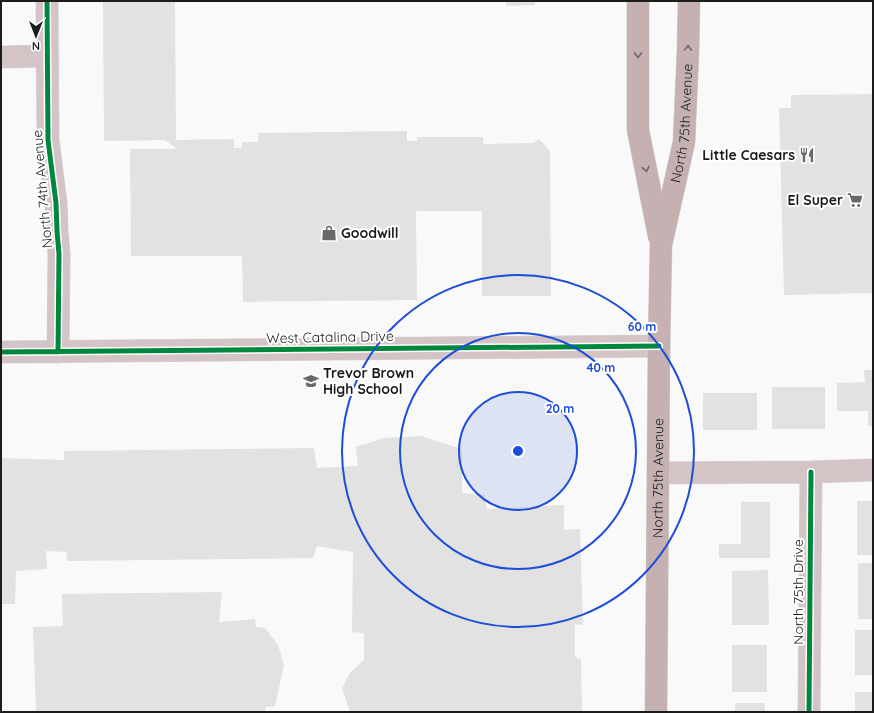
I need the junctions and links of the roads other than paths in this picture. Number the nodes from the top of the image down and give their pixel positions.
1 (47, 1) edge
2 (638, 1) edge
3 (689, 1) edge
4 (47, 56) junction
5 (1, 57) edge
6 (661, 245) junction
7 (659, 346) junction
8 (1, 352) edge
9 (58, 352) junction
10 (873, 470) edge
11 (811, 472) junction
12 (658, 473) junction
13 (656, 712) edge
14 (809, 712) edge

1 - 4 street, North 74th Avenue
2 -> 6 main road, North 75th Avenue
6 -> 3 main road, North 75th Avenue
4 - 5 street
4 - 9 street, North 74th Avenue
6 - 7 main road, North 75th Avenue
7 - 9 street, West Catalina Drive
7 - 12 main road, North 75th Avenue
8 - 9 street, West Catalina Drive
10 - 11 street
11 - 12 street
11 - 14 street, North 75th Drive
12 - 13 main road, North 75th Avenue

